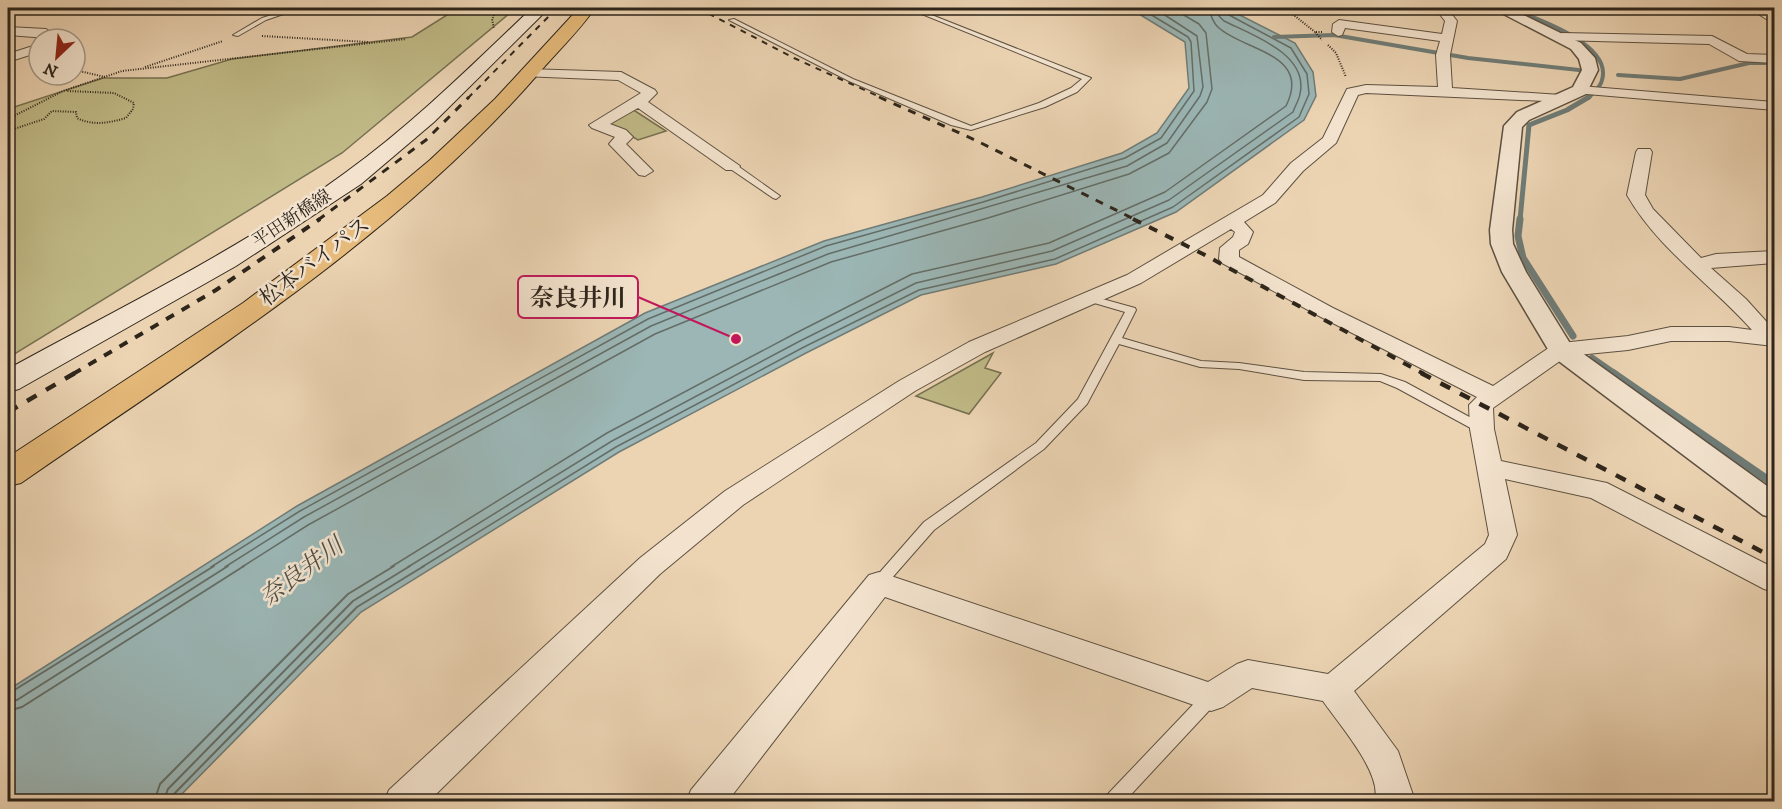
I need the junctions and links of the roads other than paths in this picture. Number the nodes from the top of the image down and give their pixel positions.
1 (298, 8) edge
2 (541, 8) edge
3 (587, 8) edge
4 (910, 8) edge
5 (1441, 8) edge
6 (1499, 8) edge
7 (1698, 8) edge
8 (1758, 10) edge
9 (732, 20) dead end
10 (1774, 20) edge
11 (8, 31) edge
12 (27, 32) edge
13 (1338, 32) dead end
14 (236, 35) road end
15 (1570, 37) junction
16 (1444, 48) junction
17 (27, 52) edge
18 (8, 58) edge
19 (1774, 59) edge
20 (527, 73) junction
21 (1445, 92) junction
22 (1584, 93) junction
23 (639, 102) junction
24 (1774, 106) edge
25 (1644, 152) dead end
26 (732, 166) joint
27 (645, 171) dead end
28 (776, 196) dead end
29 (1229, 222) junction
30 (1774, 257) edge
31 (1697, 266) junction
32 (1088, 298) junction
33 (1117, 340) junction
34 (1773, 340) edge
35 (1561, 350) junction
36 (8, 382) edge
37 (1494, 396) junction
38 (1482, 429) junction
39 (1489, 467) junction
40 (8, 474) edge
41 (1774, 507) edge
42 (1774, 581) edge
43 (879, 583) junction
44 (1333, 689) junction
45 (1211, 697) junction
46 (402, 801) edge
47 (704, 801) edge
48 (1112, 801) edge
49 (1392, 801) edge

1 - 14 lane
2 - 36 main road, 平田新橋線
3 - 20 highway, 松本バイパス
4 - 9 lane
5 - 16 street
6 - 15 street
7 - 8 lane
8 - 10 street
11 - 12 street
13 - 16 street
15 - 19 street
15 - 22 street
16 - 21 street
17 - 18 street
20 - 23 street
20 - 40 highway, 松本バイパス
21 - 22 street
21 - 29 street
22 - 24 street
22 - 35 street
23 - 26 street
23 - 27 street
25 - 31 street
26 - 28 lane
29 - 32 street
29 - 37 street
30 - 31 street
31 - 34 street
32 - 33 lane
32 - 46 street
33 - 38 lane
33 - 43 lane
34 - 35 street
35 - 37 street
35 - 41 street
37 - 38 street
38 - 39 street
39 - 42 street
39 - 44 street
43 - 45 street
43 - 47 street
44 - 45 street
44 - 49 street
45 - 48 lane

